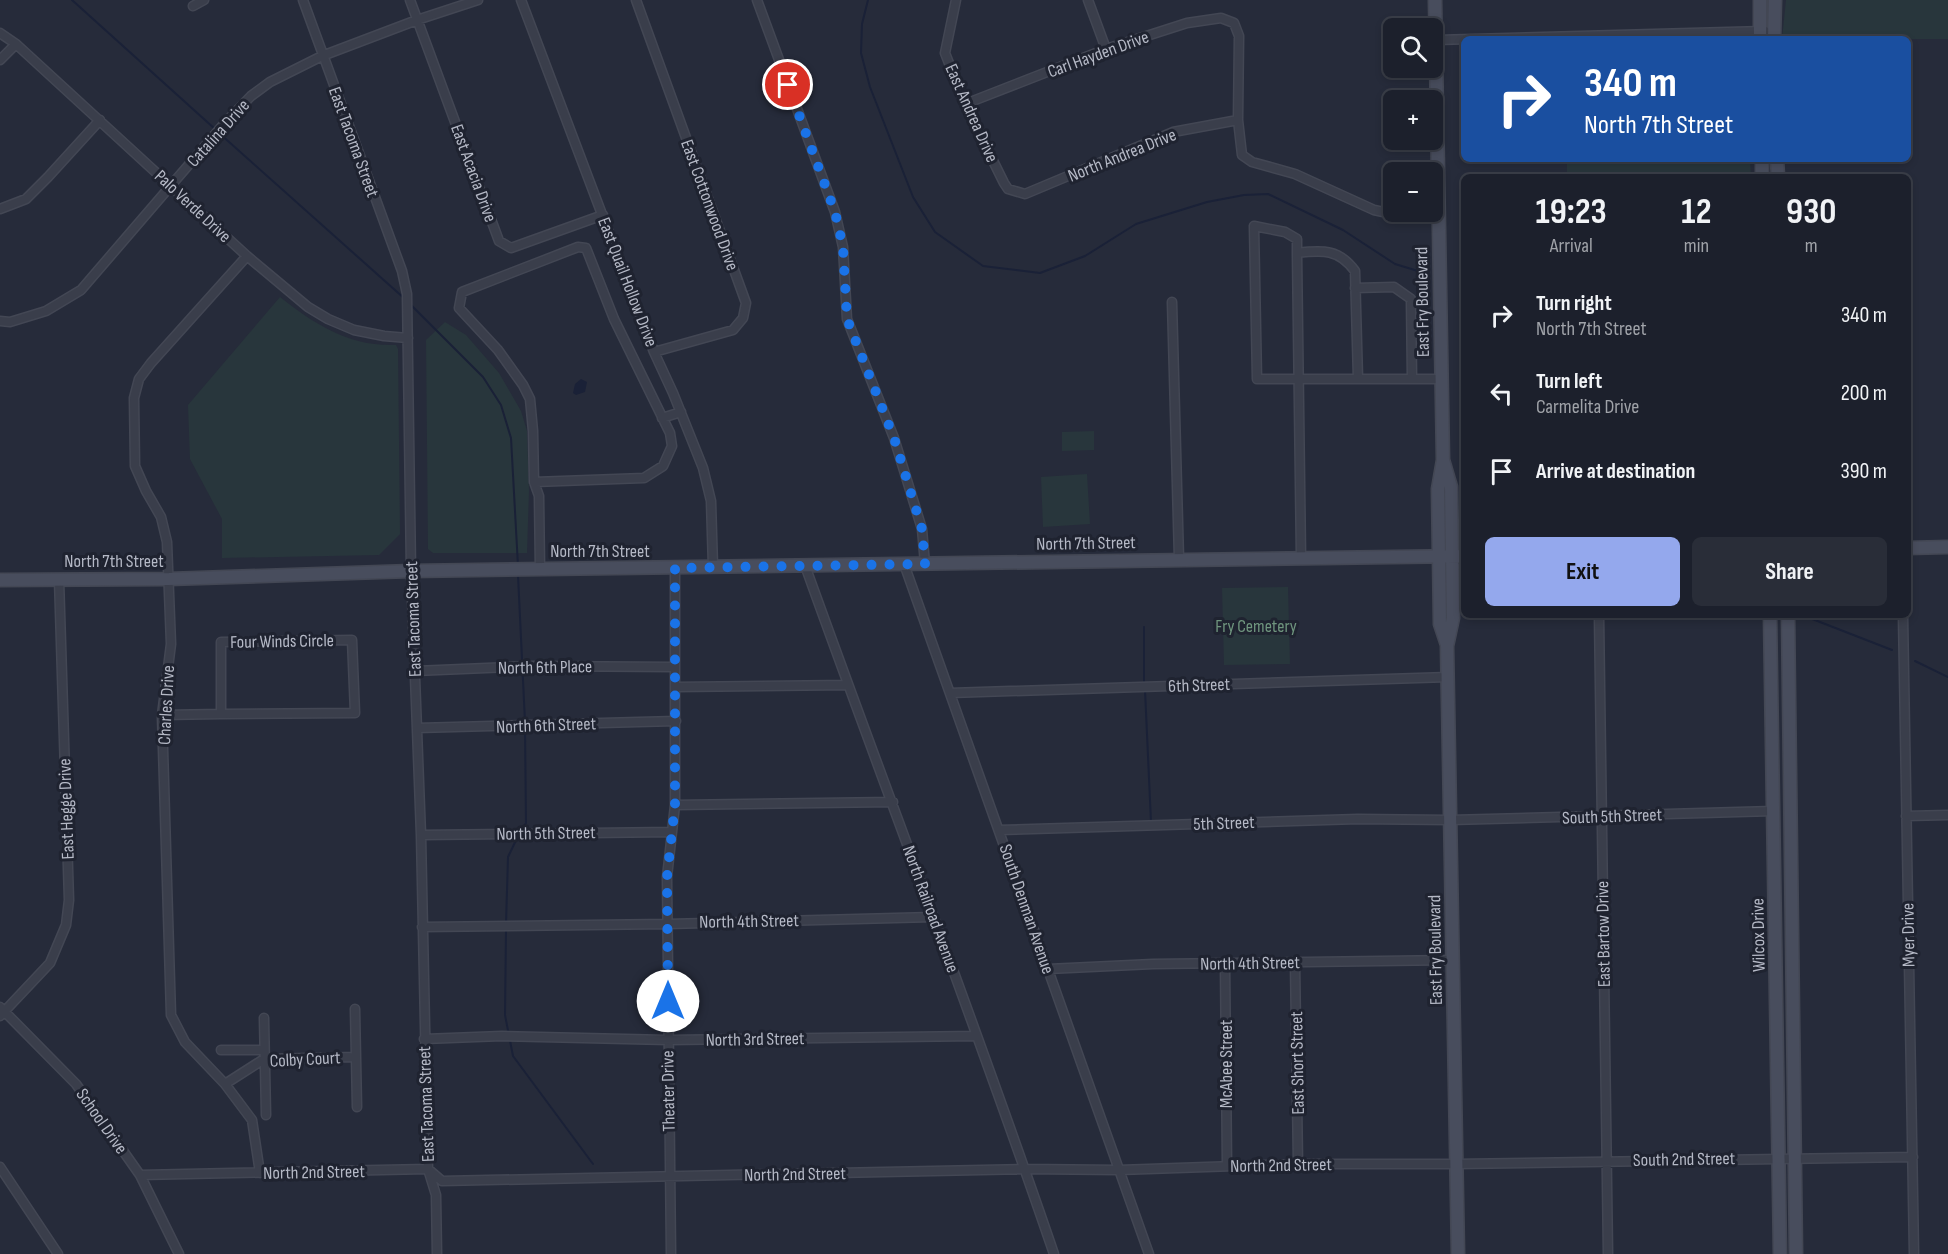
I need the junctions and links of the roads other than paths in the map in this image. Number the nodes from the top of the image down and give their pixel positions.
1 (204, 0) edge
2 (303, 0) edge
3 (410, 0) edge
4 (478, 0) edge
5 (520, 0) edge
6 (636, 0) edge
7 (758, 0) edge
8 (956, 0) edge
9 (1088, 0) edge
10 (1435, 0) edge
11 (1760, 0) edge
12 (1775, 0) edge
13 (194, 6) dead end
14 (1435, 18) edge
15 (417, 20) junction
16 (0, 33) edge
17 (1760, 35) edge
18 (1774, 35) edge
19 (1695, 36) edge
20 (1443, 40) edge
21 (1461, 40) edge
22 (16, 44) junction
23 (1106, 49) junction
24 (322, 56) junction
25 (0, 60) edge
26 (1437, 78) edge
27 (965, 104) junction
28 (100, 120) junction
29 (1239, 120) junction
30 (1438, 162) edge
31 (172, 186) junction
32 (1008, 189) joint
33 (0, 208) edge
34 (1383, 212) edge
35 (603, 215) junction
36 (1439, 222) edge
37 (1297, 253) junction
38 (247, 256) junction
39 (1355, 288) junction
40 (1172, 303) dead end
41 (0, 321) edge
42 (408, 338) junction
43 (654, 352) junction
44 (1299, 379) junction
45 (1358, 379) junction
46 (1412, 379) junction
47 (1442, 379) junction
48 (681, 412) junction
49 (662, 418) junction
50 (1443, 460) junction
51 (534, 482) junction
52 (1948, 547) edge
53 (1911, 548) edge
54 (1439, 556) junction
55 (1458, 556) edge
56 (1301, 558) junction
57 (1179, 559) junction
58 (904, 564) junction
59 (925, 564) junction
60 (807, 566) junction
61 (713, 567) junction
62 (675, 568) junction
63 (540, 569) junction
64 (411, 572) junction
65 (59, 579) junction
66 (169, 579) junction
67 (0, 580) edge
68 (1599, 618) edge
69 (1770, 618) edge
70 (1788, 618) edge
71 (1903, 618) edge
72 (1448, 646) junction
73 (675, 667) junction
74 (415, 671) junction
75 (1449, 677) junction
76 (848, 685) junction
77 (675, 687) junction
78 (950, 693) junction
79 (221, 714) junction
80 (162, 715) junction
81 (676, 721) junction
82 (417, 728) junction
83 (893, 802) junction
84 (675, 805) junction
85 (1774, 811) junction
86 (1948, 815) edge
87 (1602, 816) junction
88 (1906, 816) junction
89 (1450, 820) junction
90 (999, 830) junction
91 (672, 832) junction
92 (421, 835) junction
93 (933, 917) junction
94 (668, 924) junction
95 (422, 927) junction
96 (1453, 960) junction
97 (1295, 962) junction
98 (1225, 963) junction
99 (1048, 969) junction
100 (355, 1009) dead end
101 (2, 1011) edge
102 (264, 1018) dead end
103 (977, 1036) junction
104 (424, 1039) junction
105 (668, 1040) junction
106 (221, 1050) dead end
107 (264, 1054) junction
108 (356, 1057) junction
109 (225, 1084) junction
110 (357, 1107) dead end
111 (266, 1115) dead end
112 (1913, 1157) junction
113 (1779, 1158) junction
114 (1795, 1158) junction
115 (1607, 1160) junction
116 (1298, 1164) junction
117 (1455, 1164) junction
118 (1227, 1166) junction
119 (0, 1167) edge
120 (428, 1169) junction
121 (1025, 1169) junction
122 (1119, 1170) junction
123 (260, 1173) junction
124 (140, 1175) junction
125 (669, 1177) junction
126 (58, 1254) edge
127 (179, 1254) edge
128 (437, 1254) edge
129 (671, 1254) edge
130 (1054, 1254) edge
131 (1149, 1254) edge
132 (1458, 1254) edge
133 (1608, 1254) edge
134 (1780, 1254) edge
135 (1796, 1254) edge
136 (1914, 1254) edge

1 - 13 street
2 - 24 street, East Tacoma Street
3 - 15 street, East Acacia Drive
4 - 15 street, Catalina Drive
5 - 35 street, East Quail Hollow Drive
6 - 43 street, East Cottonwood Drive
7 - 59 street
8 - 27 street, East Andrea Drive
9 - 23 street
10 - 14 main road, East Fry Boulevard
11 - 17 main road
12 - 18 main road
15 - 24 street, Catalina Drive
15 - 35 street, East Acacia Drive
16 - 22 street, Palo Verde Drive
17 - 18 street
17 - 19 street
20 - 21 street
22 - 25 street
22 - 28 street, Palo Verde Drive
23 - 27 street, Carl Hayden Drive
23 - 29 street, Carl Hayden Drive
24 - 31 street, Catalina Drive
24 - 42 street, East Tacoma Street
26 - 30 main road, East Fry Boulevard
27 - 32 street, East Andrea Drive
28 - 31 street, Palo Verde Drive
28 - 33 street
29 - 32 street, North Andrea Drive
29 - 34 street
31 - 38 street, Palo Verde Drive
31 - 41 street, Catalina Drive
35 - 43 street, East Quail Hollow Drive
36 - 47 main road, East Fry Boulevard
37 - 39 street
37 - 44 street
37 - 44 street
38 - 42 street, Palo Verde Drive
38 - 66 street, Charles Drive
39 - 45 street
39 - 46 street
40 - 57 street
42 - 64 street, East Tacoma Street
43 - 48 street, East Quail Hollow Drive
44 - 45 street
44 - 56 street
45 - 46 street
46 - 47 street
47 - 50 main road, East Fry Boulevard
48 - 49 street
48 - 61 street, East Quail Hollow Drive
49 - 51 street
49 - 51 street
50 - 54 main road, East Fry Boulevard
50 - 55 main road, East Fry Boulevard
51 - 63 street
52 - 53 main road
54 - 55 main road, North 7th Street
54 - 56 main road, North 7th Street
54 - 72 main road, East Fry Boulevard
55 - 72 main road, East Fry Boulevard
56 - 57 main road, North 7th Street
57 - 59 main road, North 7th Street
58 - 59 main road, North 7th Street
58 - 60 main road, North 7th Street
58 - 78 street, South Denman Avenue
60 - 61 main road, North 7th Street
60 - 76 street, North Railroad Avenue
61 - 62 main road, North 7th Street
62 - 63 main road, North 7th Street
62 - 73 street, Theater Drive
63 - 64 main road, North 7th Street
64 - 66 main road, North 7th Street
64 - 74 street, East Tacoma Street
65 - 66 main road, North 7th Street
65 - 67 main road, North 7th Street
65 - 101 street, East Hegge Drive
66 - 80 street, Charles Drive
68 - 87 street, East Bartow Drive
69 - 85 main road, Wilcox Drive
70 - 114 main road, Wilcox Drive
71 - 88 street, Myer Drive
72 - 75 main road, East Fry Boulevard
73 - 74 street, North 6th Place
73 - 77 street, Theater Drive
74 - 82 street, East Tacoma Street
75 - 78 street, 6th Street
75 - 89 main road, East Fry Boulevard
76 - 77 street
76 - 83 street, North Railroad Avenue
77 - 81 street, Theater Drive
78 - 90 street, South Denman Avenue
79 - 79 street, Four Winds Circle
79 - 80 street, Four Winds Circle
80 - 109 street, Charles Drive
81 - 82 street, North 6th Street
81 - 84 street, Theater Drive
82 - 92 street, East Tacoma Street
83 - 84 street
83 - 93 street, North Railroad Avenue
84 - 91 street, Theater Drive
85 - 87 street, South 5th Street
85 - 113 main road, Wilcox Drive
86 - 88 street
87 - 89 street, South 5th Street
87 - 115 street, East Bartow Drive
88 - 112 street, Myer Drive
89 - 90 street, 5th Street
89 - 96 main road, East Fry Boulevard
90 - 99 street, South Denman Avenue
91 - 92 street, North 5th Street
91 - 94 street, Theater Drive
92 - 95 street, East Tacoma Street
93 - 94 street, North 4th Street
93 - 103 street, North Railroad Avenue
94 - 95 street, North 4th Street
94 - 105 street, Theater Drive
95 - 104 street, East Tacoma Street
96 - 97 street, North 4th Street
96 - 117 main road, East Fry Boulevard
97 - 98 street, North 4th Street
97 - 116 street, East Short Street
98 - 99 street, North 4th Street
98 - 118 street, McAbee Street
99 - 122 street, South Denman Avenue
100 - 108 street
101 - 124 street, School Drive
102 - 107 street
103 - 105 street, North 3rd Street
103 - 121 street, North Railroad Avenue
104 - 105 street, North 3rd Street
104 - 120 street, East Tacoma Street
105 - 125 street, Theater Drive
106 - 107 street
107 - 108 street, Colby Court
107 - 109 street, Colby Court
107 - 111 street
108 - 110 street
109 - 123 street, Charles Drive
112 - 114 street, South 2nd Street
112 - 136 street, Myer Drive
113 - 114 street, South 2nd Street
113 - 115 street, South 2nd Street
113 - 134 main road, Wilcox Drive
114 - 135 main road, Wilcox Drive
115 - 117 street, South 2nd Street
115 - 133 street, East Bartow Drive
116 - 117 street, North 2nd Street
116 - 118 street, North 2nd Street
117 - 132 main road, East Fry Boulevard
118 - 122 street, North 2nd Street
119 - 126 street
120 - 123 street, North 2nd Street
120 - 125 street, North 2nd Street
120 - 128 street, East Tacoma Street
121 - 122 street, North 2nd Street
121 - 125 street, North 2nd Street
121 - 130 street, North Railroad Avenue
122 - 131 street, South Denman Avenue
123 - 124 street, North 2nd Street
124 - 127 street, School Drive
125 - 129 street, Theater Drive

